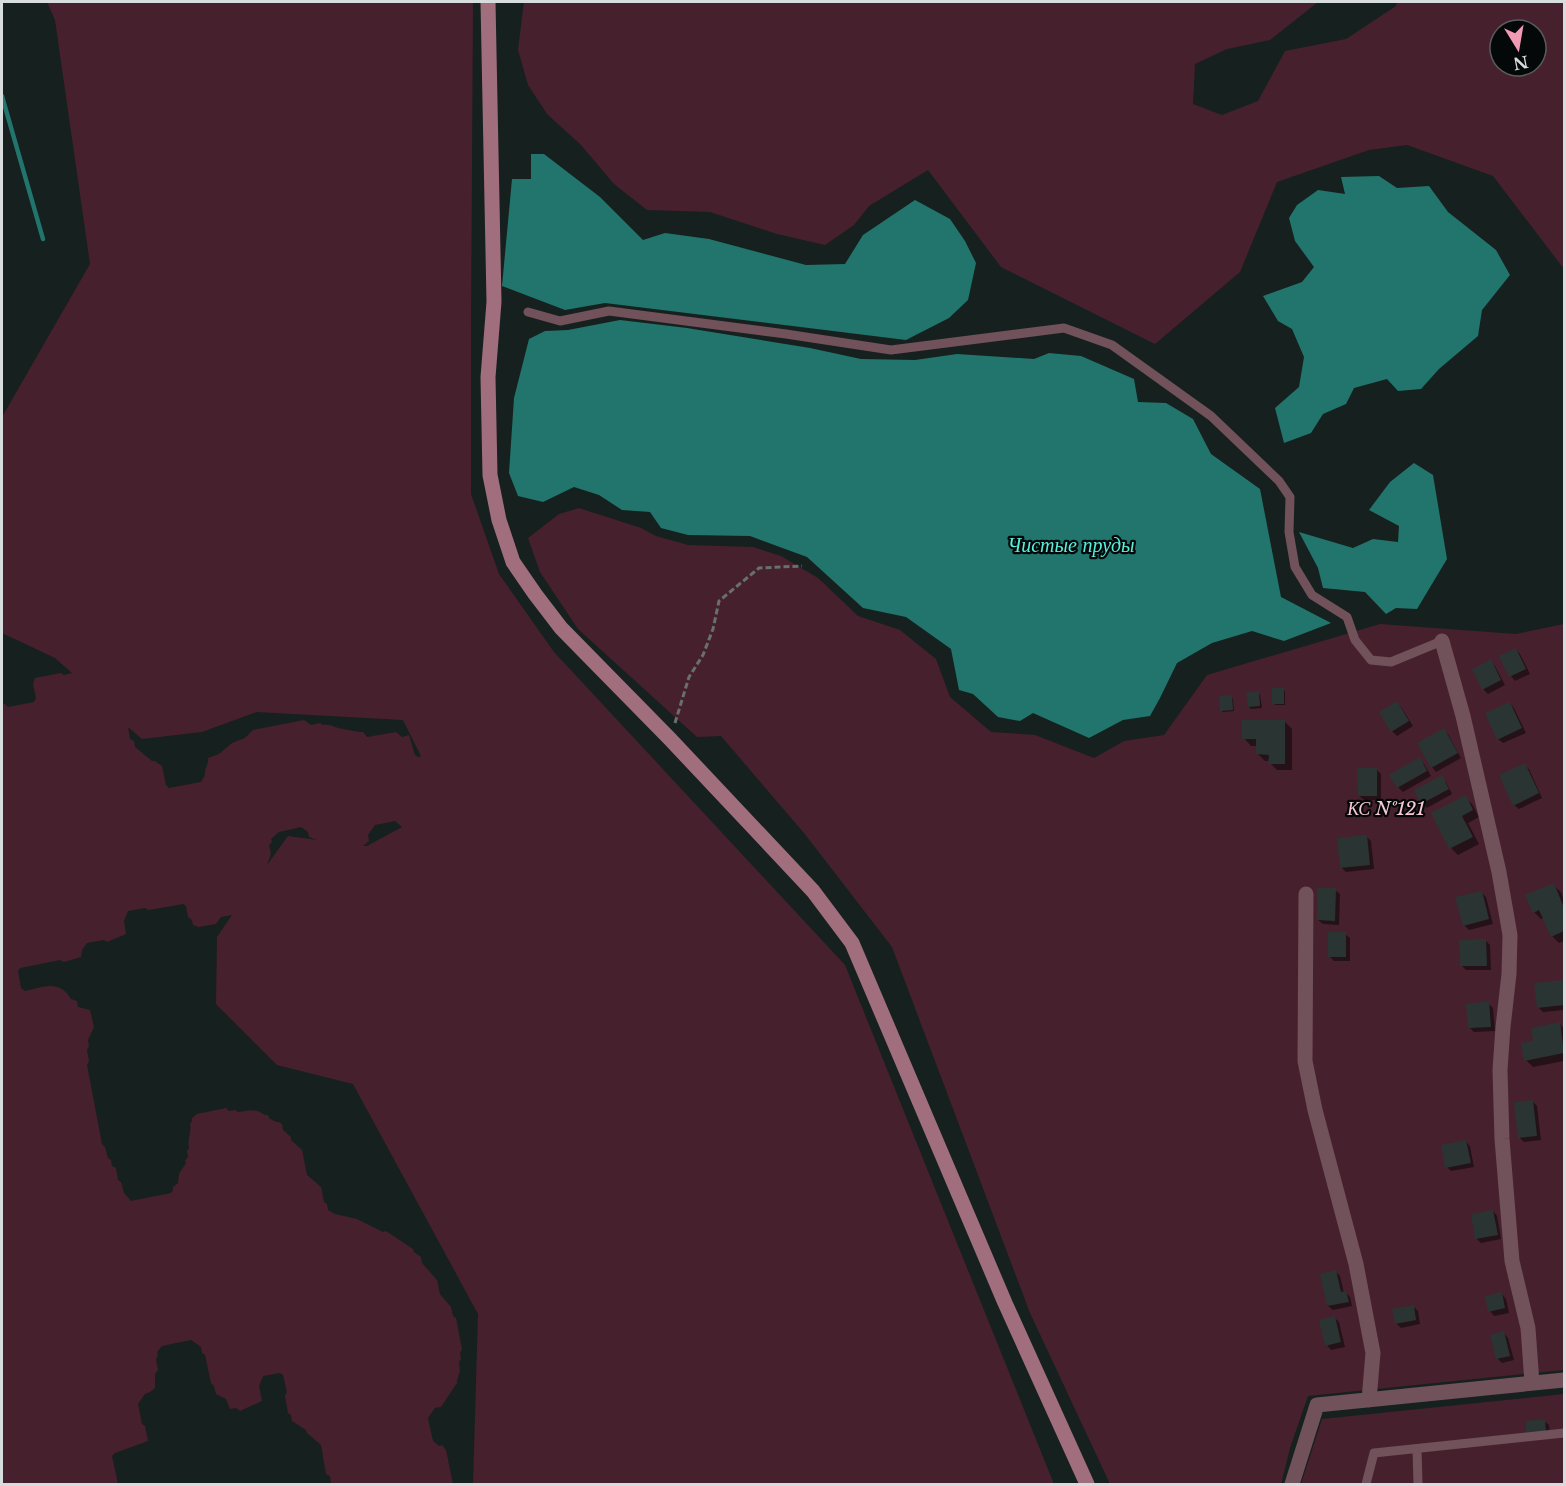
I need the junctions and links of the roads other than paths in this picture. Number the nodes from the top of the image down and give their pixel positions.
1 (488, 2) edge
2 (528, 312) dead end
3 (1442, 641) joint
4 (1306, 894) dead end
5 (1564, 1380) edge
6 (1532, 1383) junction
7 (1369, 1400) junction
8 (1564, 1433) edge
9 (1417, 1449) junction
10 (1087, 1485) edge
11 (1292, 1485) edge
12 (1366, 1485) edge
13 (1418, 1485) edge

1 - 10 main road
2 - 3 lane
3 - 6 street
4 - 7 street
5 - 6 street
6 - 7 street
7 - 11 street
8 - 9 lane
9 - 12 lane
9 - 13 lane

